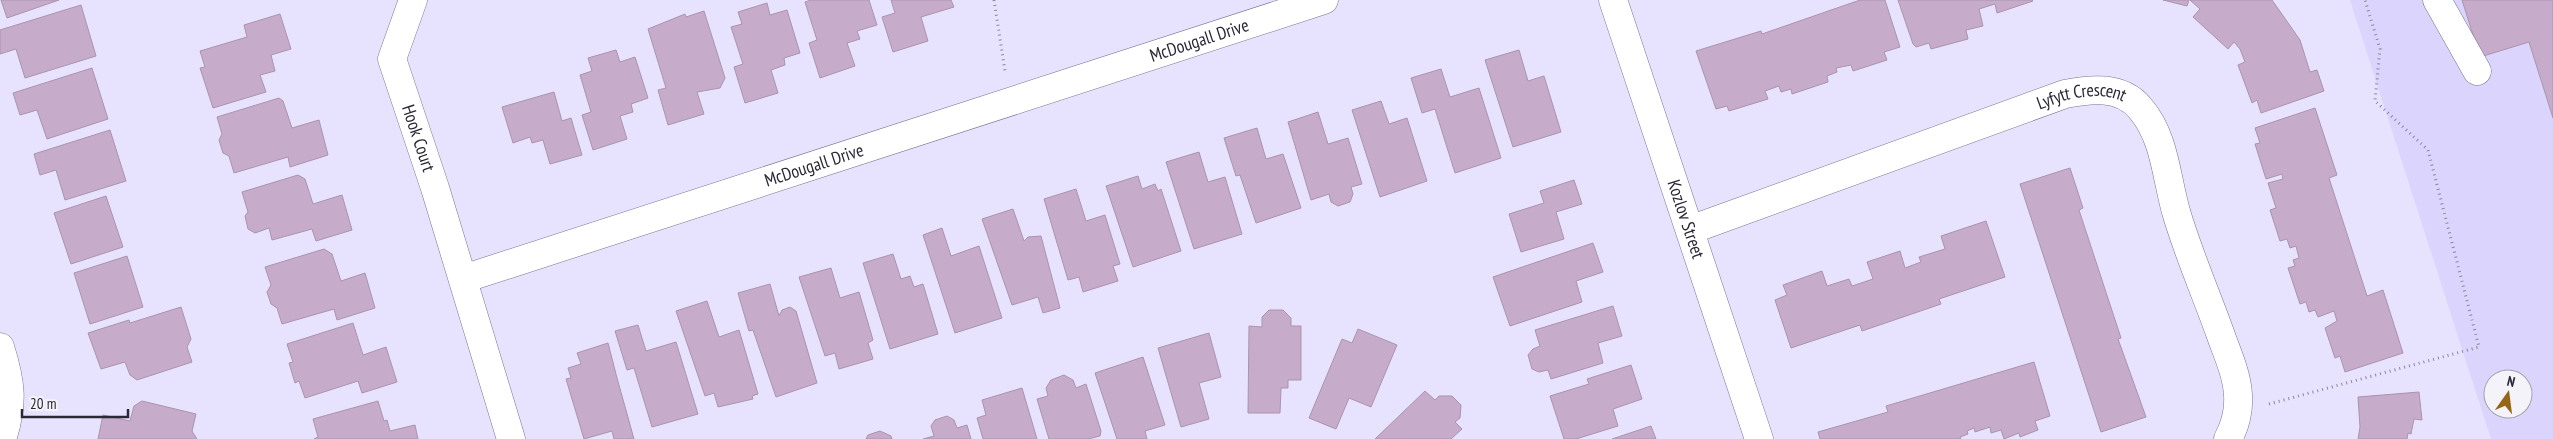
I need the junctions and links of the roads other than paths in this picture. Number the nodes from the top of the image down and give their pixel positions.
1 (413, 0) edge
2 (1324, 0) edge
3 (1613, 0) edge
4 (2437, 0) edge
5 (2476, 70) dead end
6 (1690, 230) junction
7 (463, 279) junction
8 (0, 347) edge
9 (2, 439) edge
10 (511, 439) edge
11 (1759, 439) edge
12 (2228, 439) edge

1 - 7 street, Hook Court
2 - 7 street, McDougall Drive
3 - 6 street, Kozlov Street
4 - 5 street
6 - 11 street, Kozlov Street
6 - 12 street, Lyfytt Crescent
7 - 10 street
8 - 9 street

